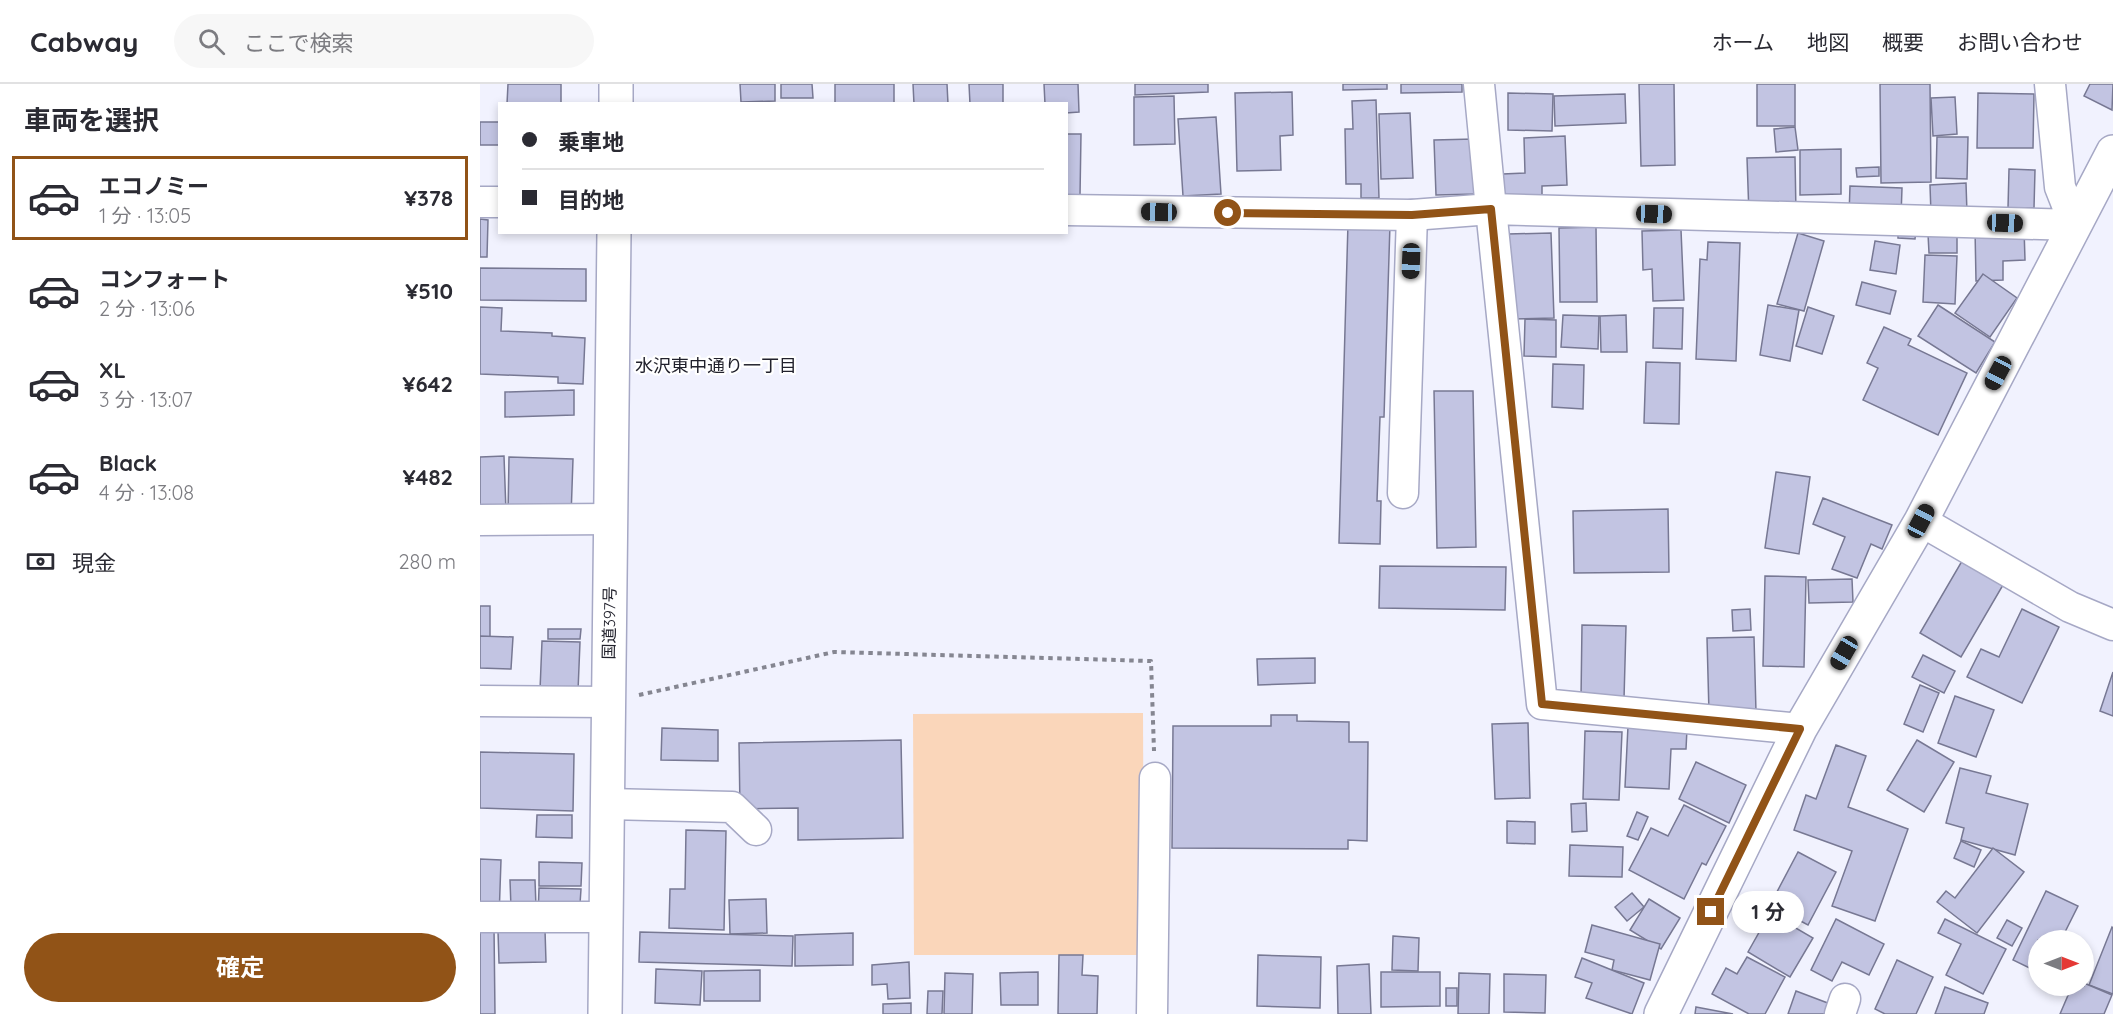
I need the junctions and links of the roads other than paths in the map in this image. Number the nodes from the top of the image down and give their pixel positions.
1 (616, 84) edge
2 (1479, 84) edge
3 (2050, 84) edge
4 (616, 102) edge
5 (2113, 152) edge
6 (480, 202) edge
7 (498, 202) edge
8 (1491, 209) junction
9 (1068, 210) edge
10 (1412, 215) junction
11 (2075, 225) junction
12 (614, 234) edge
13 (1403, 493) dead end
14 (610, 519) junction
15 (480, 520) edge
16 (1921, 521) junction
17 (2113, 625) edge
18 (480, 700) edge
19 (609, 702) junction
20 (1800, 729) junction
21 (1155, 778) road end
22 (608, 804) junction
23 (756, 830) dead end
24 (480, 917) edge
25 (606, 918) junction
26 (605, 1014) edge
27 (1152, 1014) edge
28 (1661, 1014) edge

1 - 4 main road
2 - 8 street
3 - 11 street
5 - 11 main road
6 - 7 street
8 - 10 street
8 - 11 street
8 - 20 street
9 - 10 street
10 - 13 street
11 - 16 main road
12 - 14 main road, 国道397号
14 - 15 street
14 - 19 main road, 国道397号
16 - 17 street
16 - 20 main road
18 - 19 street
19 - 22 main road, 国道397号
20 - 28 main road
21 - 27 street
22 - 23 street
22 - 25 main road, 国道397号
24 - 25 street
25 - 26 main road, 国道397号

